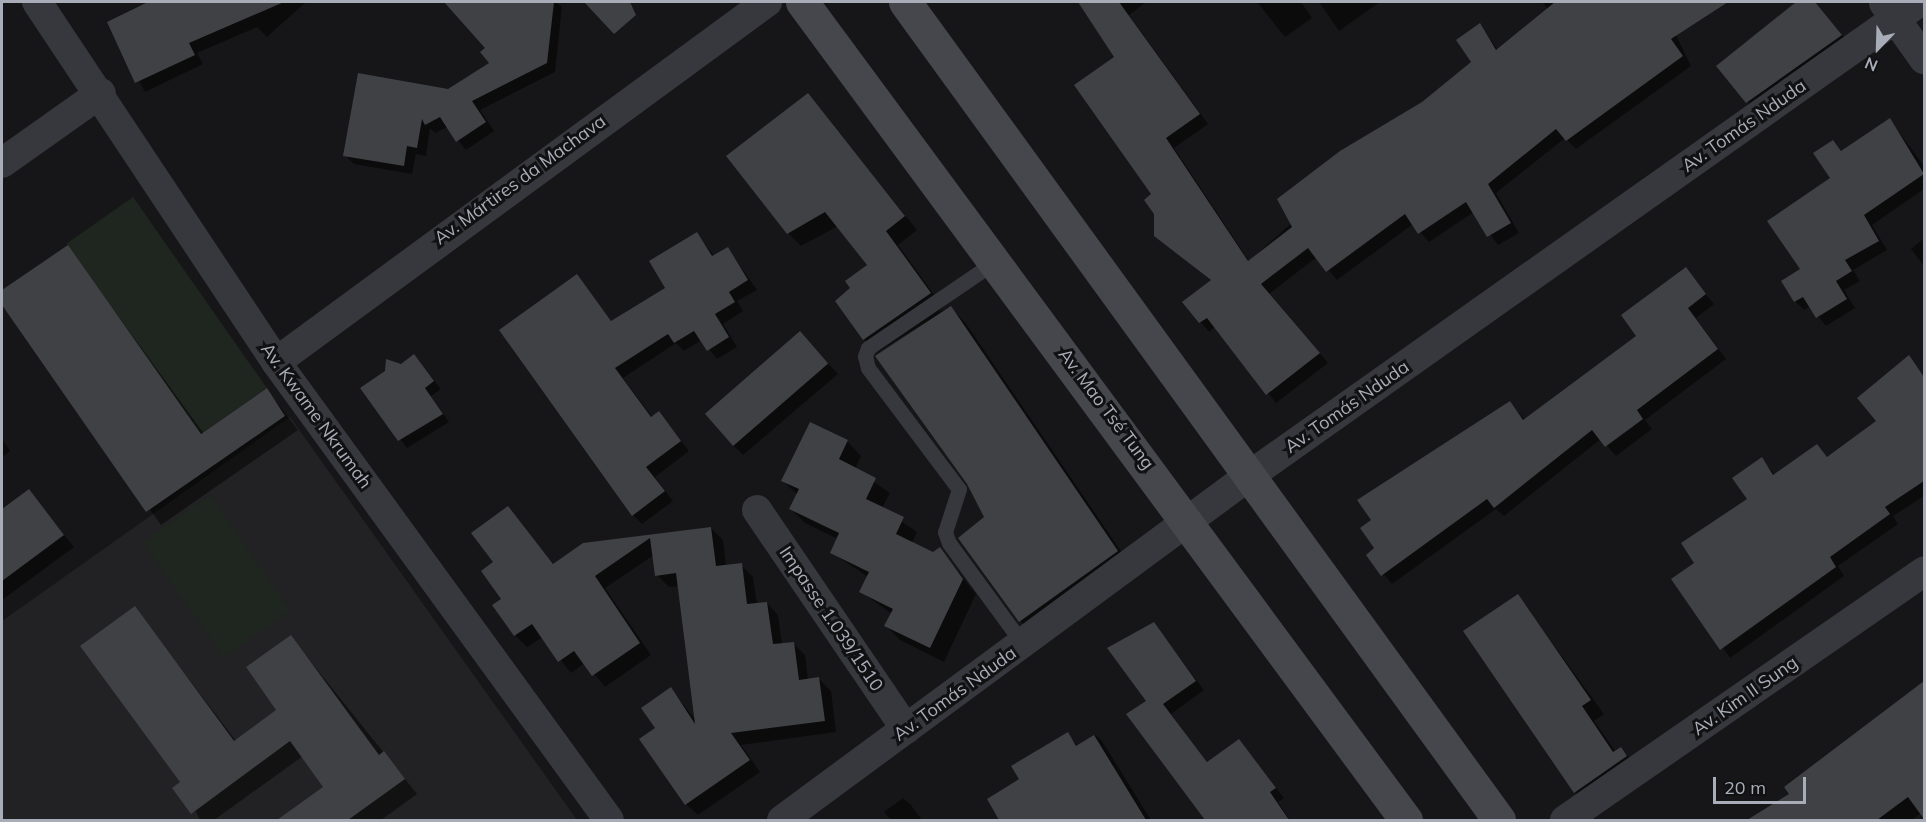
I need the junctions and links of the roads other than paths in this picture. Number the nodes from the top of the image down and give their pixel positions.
1 (37, 2) edge
2 (767, 2) edge
3 (802, 2) edge
4 (905, 2) edge
5 (1919, 2) edge
6 (1889, 10) edge
7 (1924, 59) edge
8 (101, 93) junction
9 (2, 163) edge
10 (996, 261) junction
11 (276, 362) junction
12 (1246, 478) junction
13 (757, 510) dead end
14 (1190, 521) junction
15 (1924, 571) edge
16 (1023, 644) junction
17 (906, 729) junction
18 (609, 820) edge
19 (782, 820) edge
20 (1406, 820) edge
21 (1499, 820) edge
22 (1565, 820) edge

1 - 8 street, Av. Kwame Nkrumah
2 - 11 street, Av. Mártires da Machava
3 - 10 main road, Av. Mao Tsé Tung
4 - 12 main road
5 - 6 street, Av. Tomás Nduda
6 - 7 street
6 - 12 street, Av. Tomás Nduda
8 - 9 street
8 - 11 street, Av. Kwame Nkrumah
10 - 14 main road, Av. Mao Tsé Tung
10 - 16 lane
11 - 18 street, Av. Kwame Nkrumah
12 - 14 street, Av. Tomás Nduda
12 - 21 main road
13 - 17 street, Impasse 1.039/1510
14 - 16 street, Av. Tomás Nduda
14 - 20 main road, Av. Mao Tsé Tung
15 - 22 street, Av. Kim II Sung
16 - 17 street, Av. Tomás Nduda
17 - 19 street, Av. Tomás Nduda

